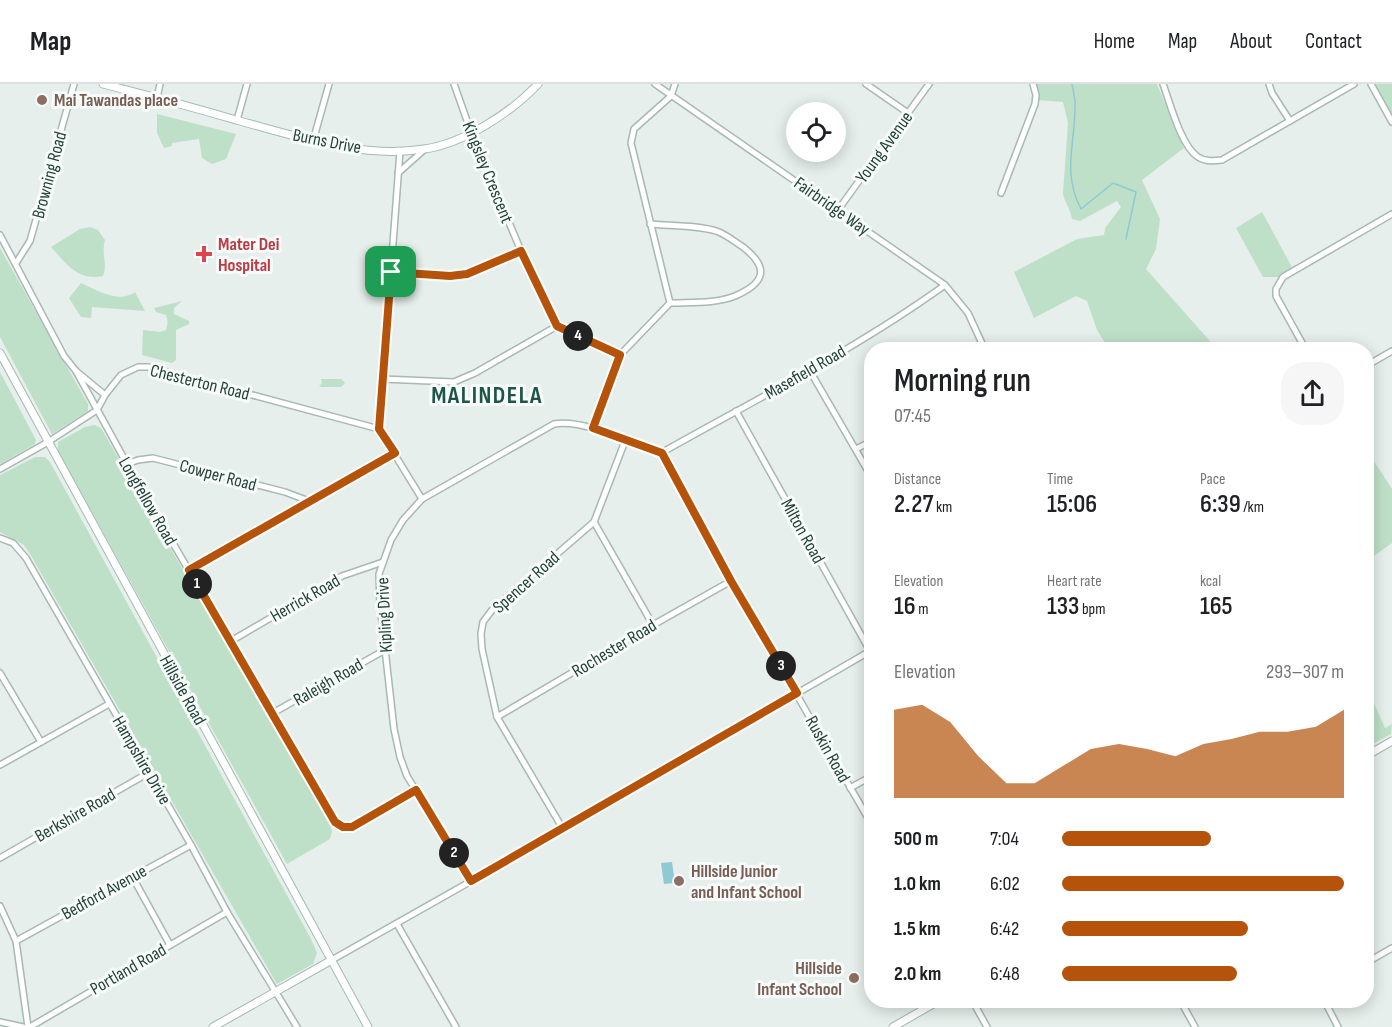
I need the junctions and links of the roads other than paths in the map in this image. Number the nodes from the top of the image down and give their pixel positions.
1 (74, 84) edge
2 (103, 84) edge
3 (160, 84) edge
4 (247, 84) edge
5 (329, 84) edge
6 (454, 84) edge
7 (538, 84) edge
8 (655, 84) edge
9 (675, 84) edge
10 (866, 84) edge
11 (929, 84) edge
12 (1033, 84) edge
13 (1162, 84) edge
14 (1269, 84) edge
15 (1354, 84) edge
16 (1371, 84) edge
17 (671, 96) junction
18 (156, 98) junction
19 (908, 113) junction
20 (237, 120) junction
21 (1290, 121) junction
22 (1392, 122) edge
23 (471, 132) junction
24 (313, 141) junction
25 (425, 149) junction
26 (400, 151) junction
27 (398, 173) junction
28 (1001, 193) dead end
29 (838, 210) junction
30 (1392, 214) edge
31 (650, 224) junction
32 (0, 235) edge
33 (521, 251) junction
34 (16, 263) junction
35 (391, 272) junction
36 (945, 285) junction
37 (670, 303) junction
38 (557, 326) junction
39 (981, 342) edge
40 (1302, 342) edge
41 (1392, 351) edge
42 (0, 353) edge
43 (620, 355) junction
44 (1374, 361) edge
45 (76, 371) junction
46 (810, 371) junction
47 (382, 379) junction
48 (105, 395) junction
49 (97, 410) junction
50 (736, 411) junction
51 (593, 428) junction
52 (379, 429) junction
53 (625, 441) junction
54 (48, 442) junction
55 (864, 445) edge
56 (856, 449) junction
57 (395, 453) junction
58 (662, 453) junction
59 (127, 464) junction
60 (864, 464) edge
61 (0, 469) edge
62 (422, 499) junction
63 (309, 501) junction
64 (594, 522) junction
65 (0, 538) edge
66 (383, 562) junction
67 (189, 570) junction
68 (731, 581) junction
69 (652, 625) junction
70 (864, 639) edge
71 (231, 641) junction
72 (385, 650) junction
73 (864, 655) edge
74 (0, 673) edge
75 (797, 693) junction
76 (109, 704) junction
77 (271, 714) junction
78 (497, 717) junction
79 (1392, 741) edge
80 (41, 742) junction
81 (1374, 751) edge
82 (0, 765) edge
83 (150, 772) junction
84 (864, 780) edge
85 (850, 788) junction
86 (416, 790) junction
87 (864, 812) edge
88 (563, 829) junction
89 (191, 845) junction
90 (0, 858) edge
91 (132, 876) junction
92 (471, 881) junction
93 (0, 906) edge
94 (226, 912) junction
95 (397, 924) junction
96 (16, 941) junction
97 (170, 945) junction
98 (1392, 948) edge
99 (1374, 958) edge
100 (330, 960) junction
101 (275, 991) junction
102 (926, 1008) edge
103 (976, 1008) edge
104 (1184, 1008) edge
105 (1328, 1008) edge
106 (0, 1022) edge
107 (23, 1027) edge
108 (29, 1027) edge
109 (213, 1027) edge
110 (297, 1027) edge
111 (368, 1027) edge
112 (456, 1027) edge
113 (894, 1027) edge
114 (987, 1027) edge
115 (1195, 1027) edge
116 (1338, 1027) edge

1 - 34 street, Browning Road
2 - 18 main road, Burns Drive
3 - 18 street
4 - 20 street
5 - 24 street
6 - 23 street, Kingsley Crescent
7 - 23 main road, Burns Drive
8 - 17 street, Fairbridge Way
9 - 17 street
10 - 19 street
11 - 19 street, Young Avenue
12 - 28 street
13 - 21 street
14 - 21 street
15 - 21 street
16 - 22 street
17 - 29 street, Fairbridge Way
17 - 31 street
18 - 20 main road, Burns Drive
19 - 29 street, Young Avenue
20 - 24 main road, Burns Drive
23 - 25 main road, Burns Drive
23 - 33 street, Kingsley Crescent
24 - 26 main road, Burns Drive
25 - 26 main road, Burns Drive
25 - 27 street
26 - 27 street
27 - 35 street
29 - 36 street, Fairbridge Way
30 - 40 street
31 - 37 street
31 - 37 street
32 - 34 street
33 - 35 street
33 - 38 street, Kingsley Crescent
34 - 45 street
35 - 47 street
36 - 39 street, Fairbridge Way
36 - 46 street, Masefield Road
37 - 43 street
38 - 43 street
38 - 47 street
41 - 44 street
42 - 54 main road, Hillside Road
43 - 51 street
45 - 48 street
45 - 49 street, Longfellow Road
46 - 50 street, Masefield Road
46 - 56 street
47 - 52 street
48 - 49 street, Chesterton Road
48 - 52 street, Chesterton Road
49 - 54 street, Chesterton Road
49 - 59 street, Longfellow Road
50 - 58 street, Masefield Road
50 - 70 street, Milton Road
51 - 53 street, Kipling Drive
51 - 62 street, Kipling Drive
52 - 57 street
53 - 58 street, Kipling Drive
53 - 64 street, Spencer Road
54 - 61 street, Chesterton Road
54 - 100 main road, Hillside Road
55 - 56 street
56 - 60 street
57 - 62 street
57 - 63 street
58 - 68 street, Ruskin Road
59 - 63 street, Cowper Road
59 - 67 street, Longfellow Road
62 - 66 street, Kipling Drive
63 - 67 street
64 - 69 street
64 - 78 street, Spencer Road
65 - 76 street, Hampshire Drive
66 - 71 street, Herrick Road
66 - 72 street, Kipling Drive
67 - 71 street, Longfellow Road
68 - 69 street, Rochester Road
68 - 75 street, Ruskin Road
69 - 78 street, Rochester Road
71 - 77 street, Longfellow Road
72 - 77 street, Raleigh Road
72 - 86 street, Kipling Drive
73 - 75 street
74 - 80 street
75 - 85 street, Ruskin Road
75 - 88 street
76 - 80 street
76 - 83 street, Hampshire Drive
77 - 86 street, Longfellow Road
78 - 88 street, Spencer Road
79 - 81 main road
80 - 82 street
83 - 89 street, Hampshire Drive
83 - 90 street, Berkshire Road
84 - 85 street
85 - 87 street, Ruskin Road
86 - 92 street, Kipling Drive
88 - 92 street
89 - 91 street, Bedford Avenue
89 - 94 street, Hampshire Drive
91 - 96 street, Bedford Avenue
91 - 97 street
92 - 95 street
93 - 96 street
94 - 97 street, Portland Road
94 - 101 street, Hampshire Drive
95 - 100 street
95 - 112 street
96 - 108 street
97 - 108 street, Portland Road
98 - 99 street
100 - 101 main road
100 - 111 main road, Hillside Road
101 - 109 main road
101 - 110 street, Hampshire Drive
102 - 113 main road
103 - 114 street
104 - 115 street
105 - 116 street
106 - 107 street

